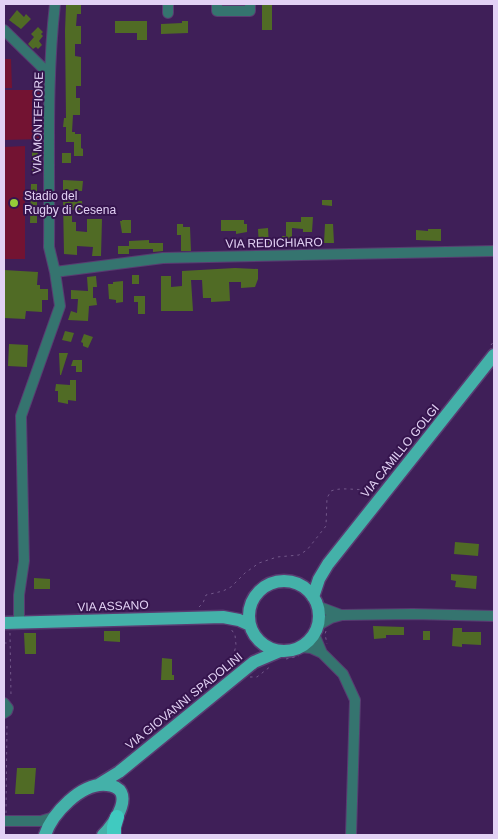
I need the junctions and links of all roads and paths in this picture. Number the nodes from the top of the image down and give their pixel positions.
1 (56, 4) edge
2 (217, 4) edge
3 (250, 4) edge
4 (4, 30) edge
5 (50, 75) junction
6 (494, 251) edge
7 (56, 272) junction
8 (494, 341) edge
9 (491, 352) edge
10 (381, 482) dead end
11 (328, 564) junction
12 (295, 583) junction
13 (315, 602) junction
14 (251, 604) junction
15 (342, 615) junction
16 (494, 616) edge
17 (195, 618) junction
18 (227, 622) junction
19 (10, 623) edge
20 (250, 625) junction
21 (319, 630) junction
22 (257, 638) junction
23 (4, 643) edge
24 (10, 643) junction
25 (300, 647) junction
26 (280, 651) junction
27 (322, 653) junction
28 (254, 662) junction
29 (7, 700) edge
30 (6, 715) edge
31 (146, 738) dead end
32 (130, 762) junction
33 (98, 785) junction
34 (121, 793) junction
35 (54, 817) junction
36 (117, 817) junction
37 (9, 821) edge
38 (33, 821) junction
39 (44, 835) edge
40 (103, 835) edge
41 (114, 835) edge
42 (351, 835) edge

1 - 5 street, VIA MONTEFIORE
2 - 3 street
4 - 5 street
5 - 7 street, VIA MONTEFIORE
6 - 7 street, VIA REDICHIARO
7 - 19 street, VIA MONTEFIORE
8 - 9 path
9 - 11 main road, VIA CAMILLO GOLGI
10 - 17 path
11 - 12 main road, VIA CAMILLO GOLGI
11 - 13 main road, VIA CAMILLO GOLGI
12 - 13 main road
12 - 14 main road
13 - 15 street
13 - 21 main road
14 - 18 main road, VIA ASSANO
14 - 20 main road
15 - 16 street
15 - 21 street
17 - 18 main road, VIA ASSANO
17 - 19 main road, VIA ASSANO
18 - 20 main road, VIA ASSANO
18 - 31 path
19 - 24 path
20 - 22 main road
21 - 25 main road
21 - 27 street
21 - 27 path
22 - 26 main road
22 - 28 main road, VIA GIOVANNI SPADOLINI
23 - 24 path
24 - 29 path
25 - 26 main road
25 - 27 street
26 - 28 main road, VIA GIOVANNI SPADOLINI
27 - 42 street
28 - 32 main road, VIA GIOVANNI SPADOLINI
29 - 30 street
30 - 37 path
32 - 33 main road, VIA GIOVANNI SPADOLINI
32 - 34 main road, VIA GIOVANNI SPADOLINI
33 - 34 main road
33 - 35 main road, VIA GIOVANNI SPADOLINI
34 - 36 main road, VIA GIOVANNI SPADOLINI
35 - 38 street
35 - 39 main road, VIA GIOVANNI SPADOLINI
36 - 40 main road
36 - 41 highway
37 - 38 street
38 - 39 street

